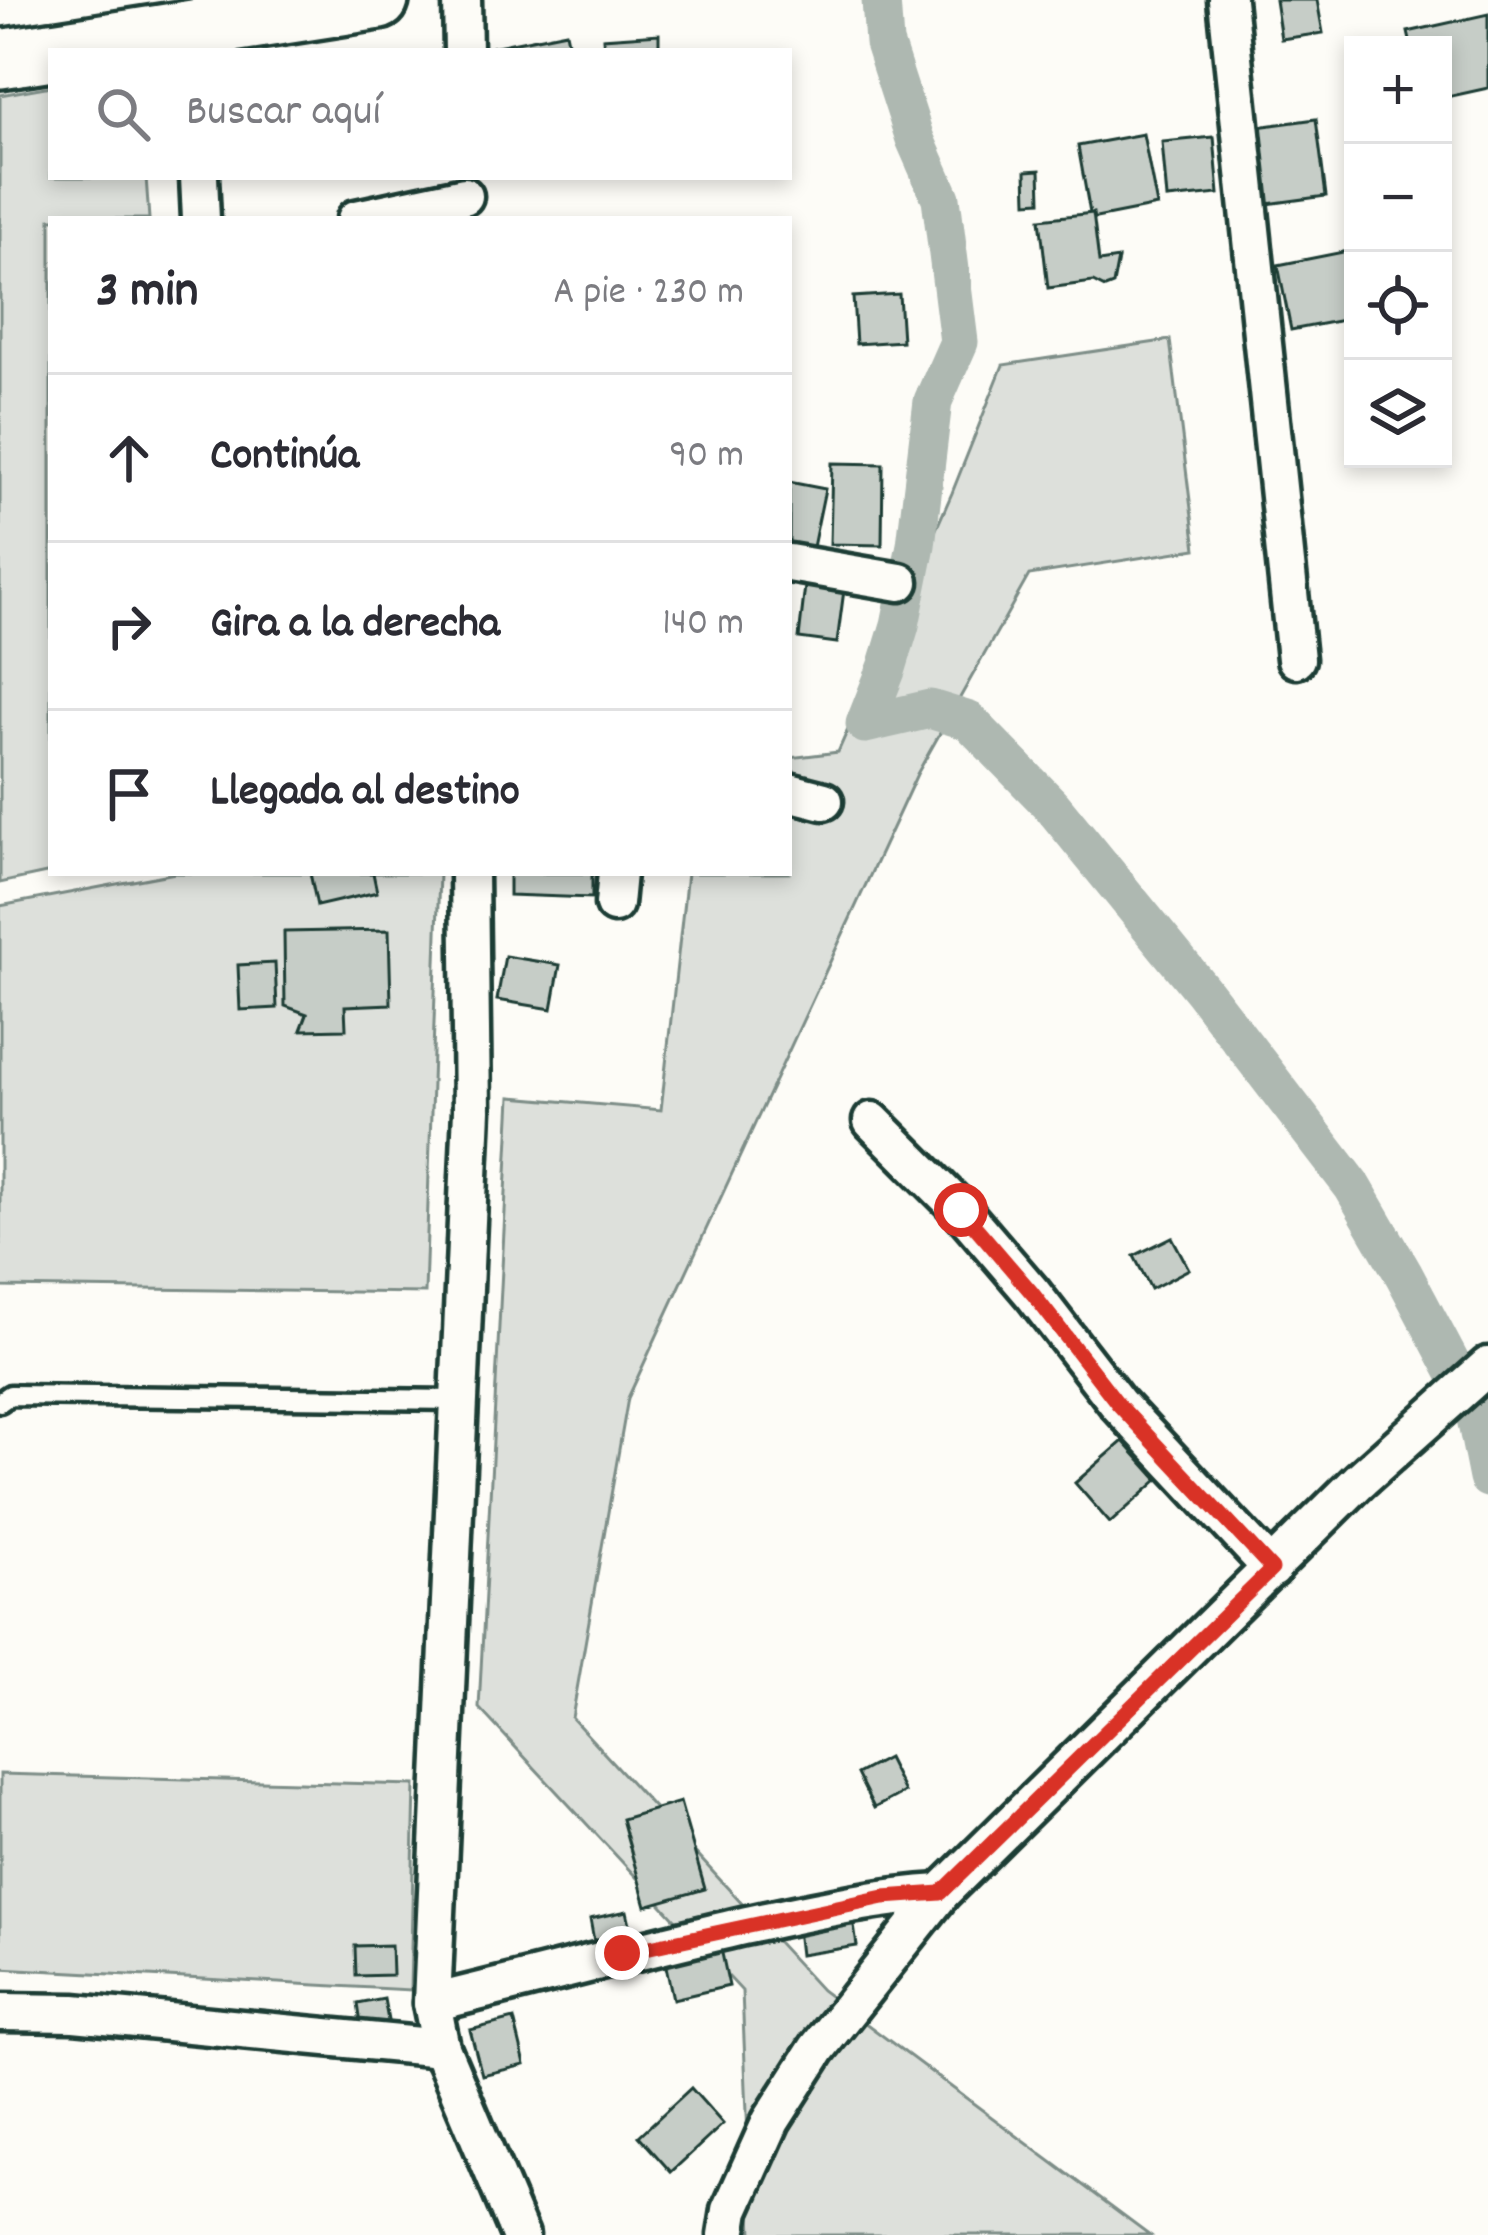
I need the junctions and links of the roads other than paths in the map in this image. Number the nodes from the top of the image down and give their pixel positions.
1 (379, 0) edge
2 (462, 0) edge
3 (1227, 0) edge
4 (199, 27) edge
5 (70, 48) edge
6 (463, 48) edge
7 (48, 52) edge
8 (0, 59) edge
9 (199, 180) edge
10 (464, 197) edge
11 (201, 216) edge
12 (371, 216) edge
13 (792, 564) edge
14 (900, 582) dead end
15 (1297, 659) dead end
16 (469, 876) edge
17 (872, 1121) dead end
18 (1488, 1366) edge
19 (459, 1400) junction
20 (0, 1402) edge
21 (1272, 1569) junction
22 (941, 1893) junction
23 (432, 2002) junction
24 (0, 2012) edge
25 (441, 2048) junction
26 (520, 2235) edge
27 (727, 2235) edge

1 - 4 main road
2 - 6 street
3 - 15 street
4 - 5 main road
7 - 8 main road
9 - 11 street
10 - 12 street
13 - 14 street
16 - 19 street
17 - 21 street
18 - 21 street
19 - 20 lane
19 - 23 street
21 - 22 street
22 - 23 street
22 - 27 street
23 - 25 street
24 - 25 street
25 - 26 street

